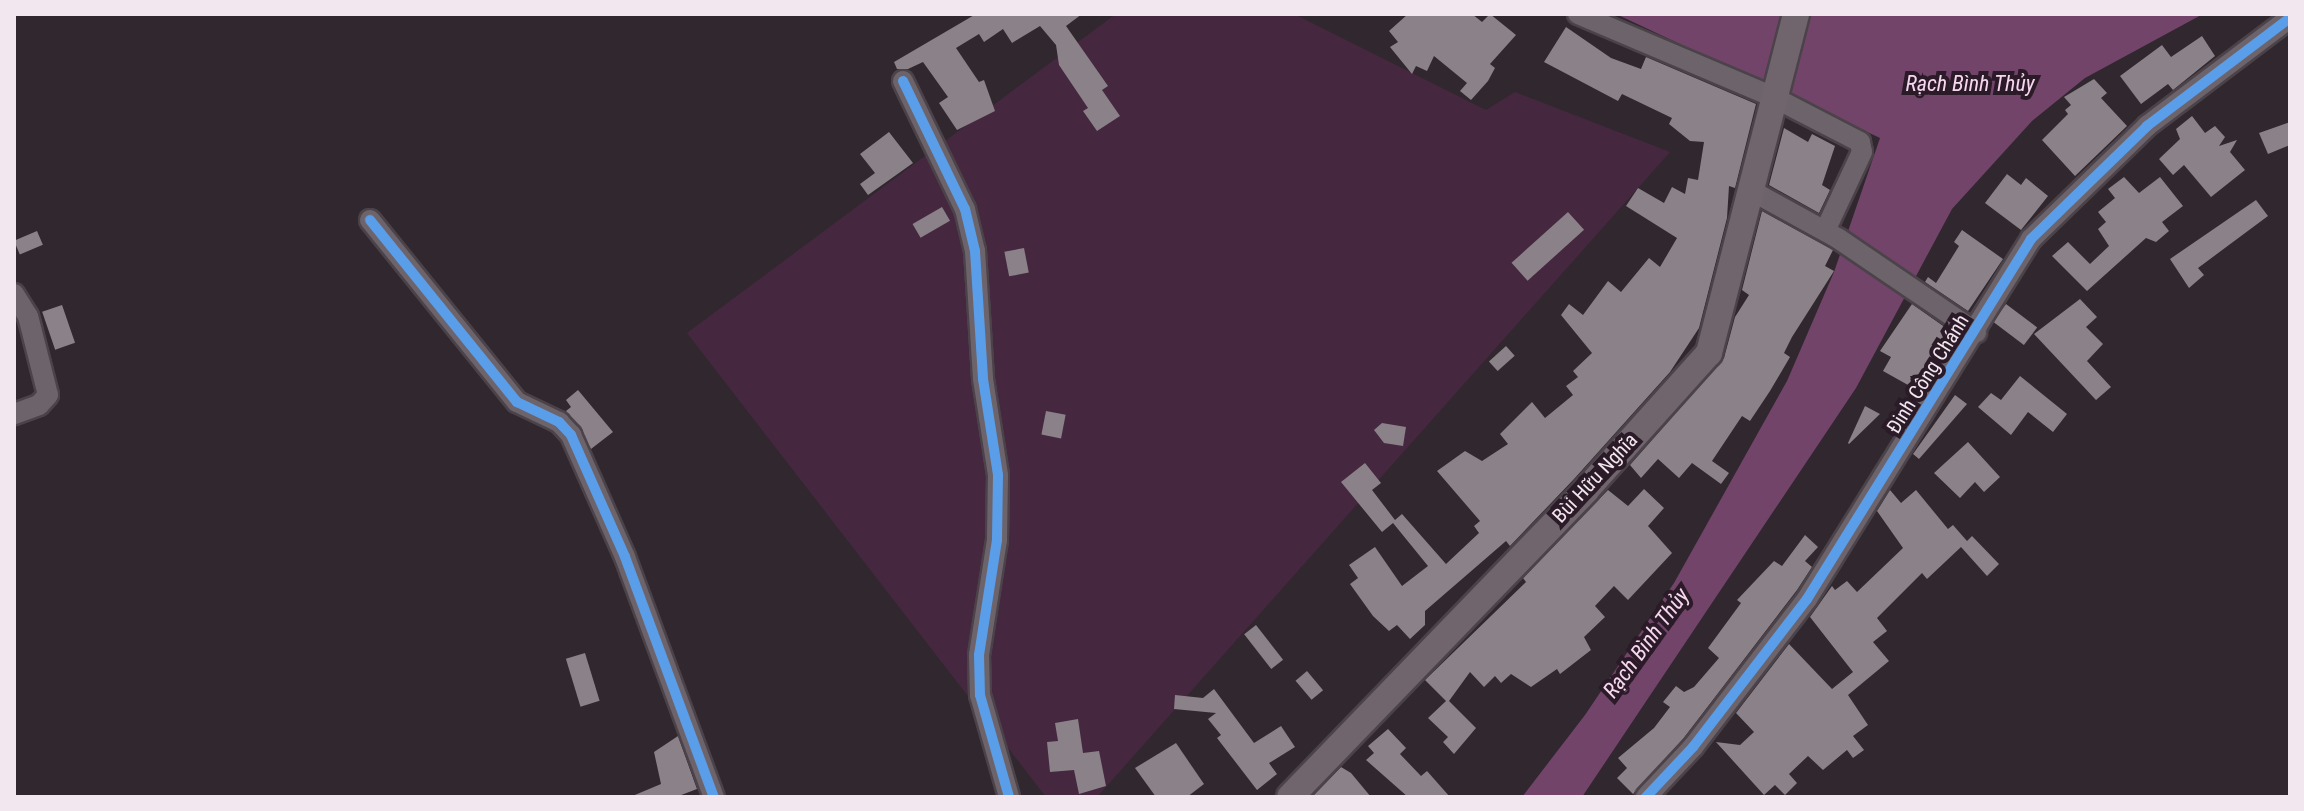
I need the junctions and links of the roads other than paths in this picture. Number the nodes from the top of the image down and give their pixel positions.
1 (1578, 14) edge
2 (1796, 14) edge
3 (2290, 18) edge
4 (903, 81) dead end
5 (1773, 92) junction
6 (1752, 191) junction
7 (370, 220) dead end
8 (1832, 235) junction
9 (14, 294) edge
10 (1976, 332) junction
11 (14, 414) edge
12 (714, 797) edge
13 (1009, 797) edge
14 (1290, 797) edge
15 (1646, 797) edge

1 - 5 street
2 - 5 main road, Bùi Hữu Nghĩa
3 - 10 street, Đinh Công Chánh
4 - 13 street
5 - 6 main road, Bùi Hữu Nghĩa
5 - 8 street
6 - 8 street
6 - 14 main road, Bùi Hữu Nghĩa
7 - 12 street
8 - 10 street
9 - 11 street
10 - 15 street, Đinh Công Chánh

